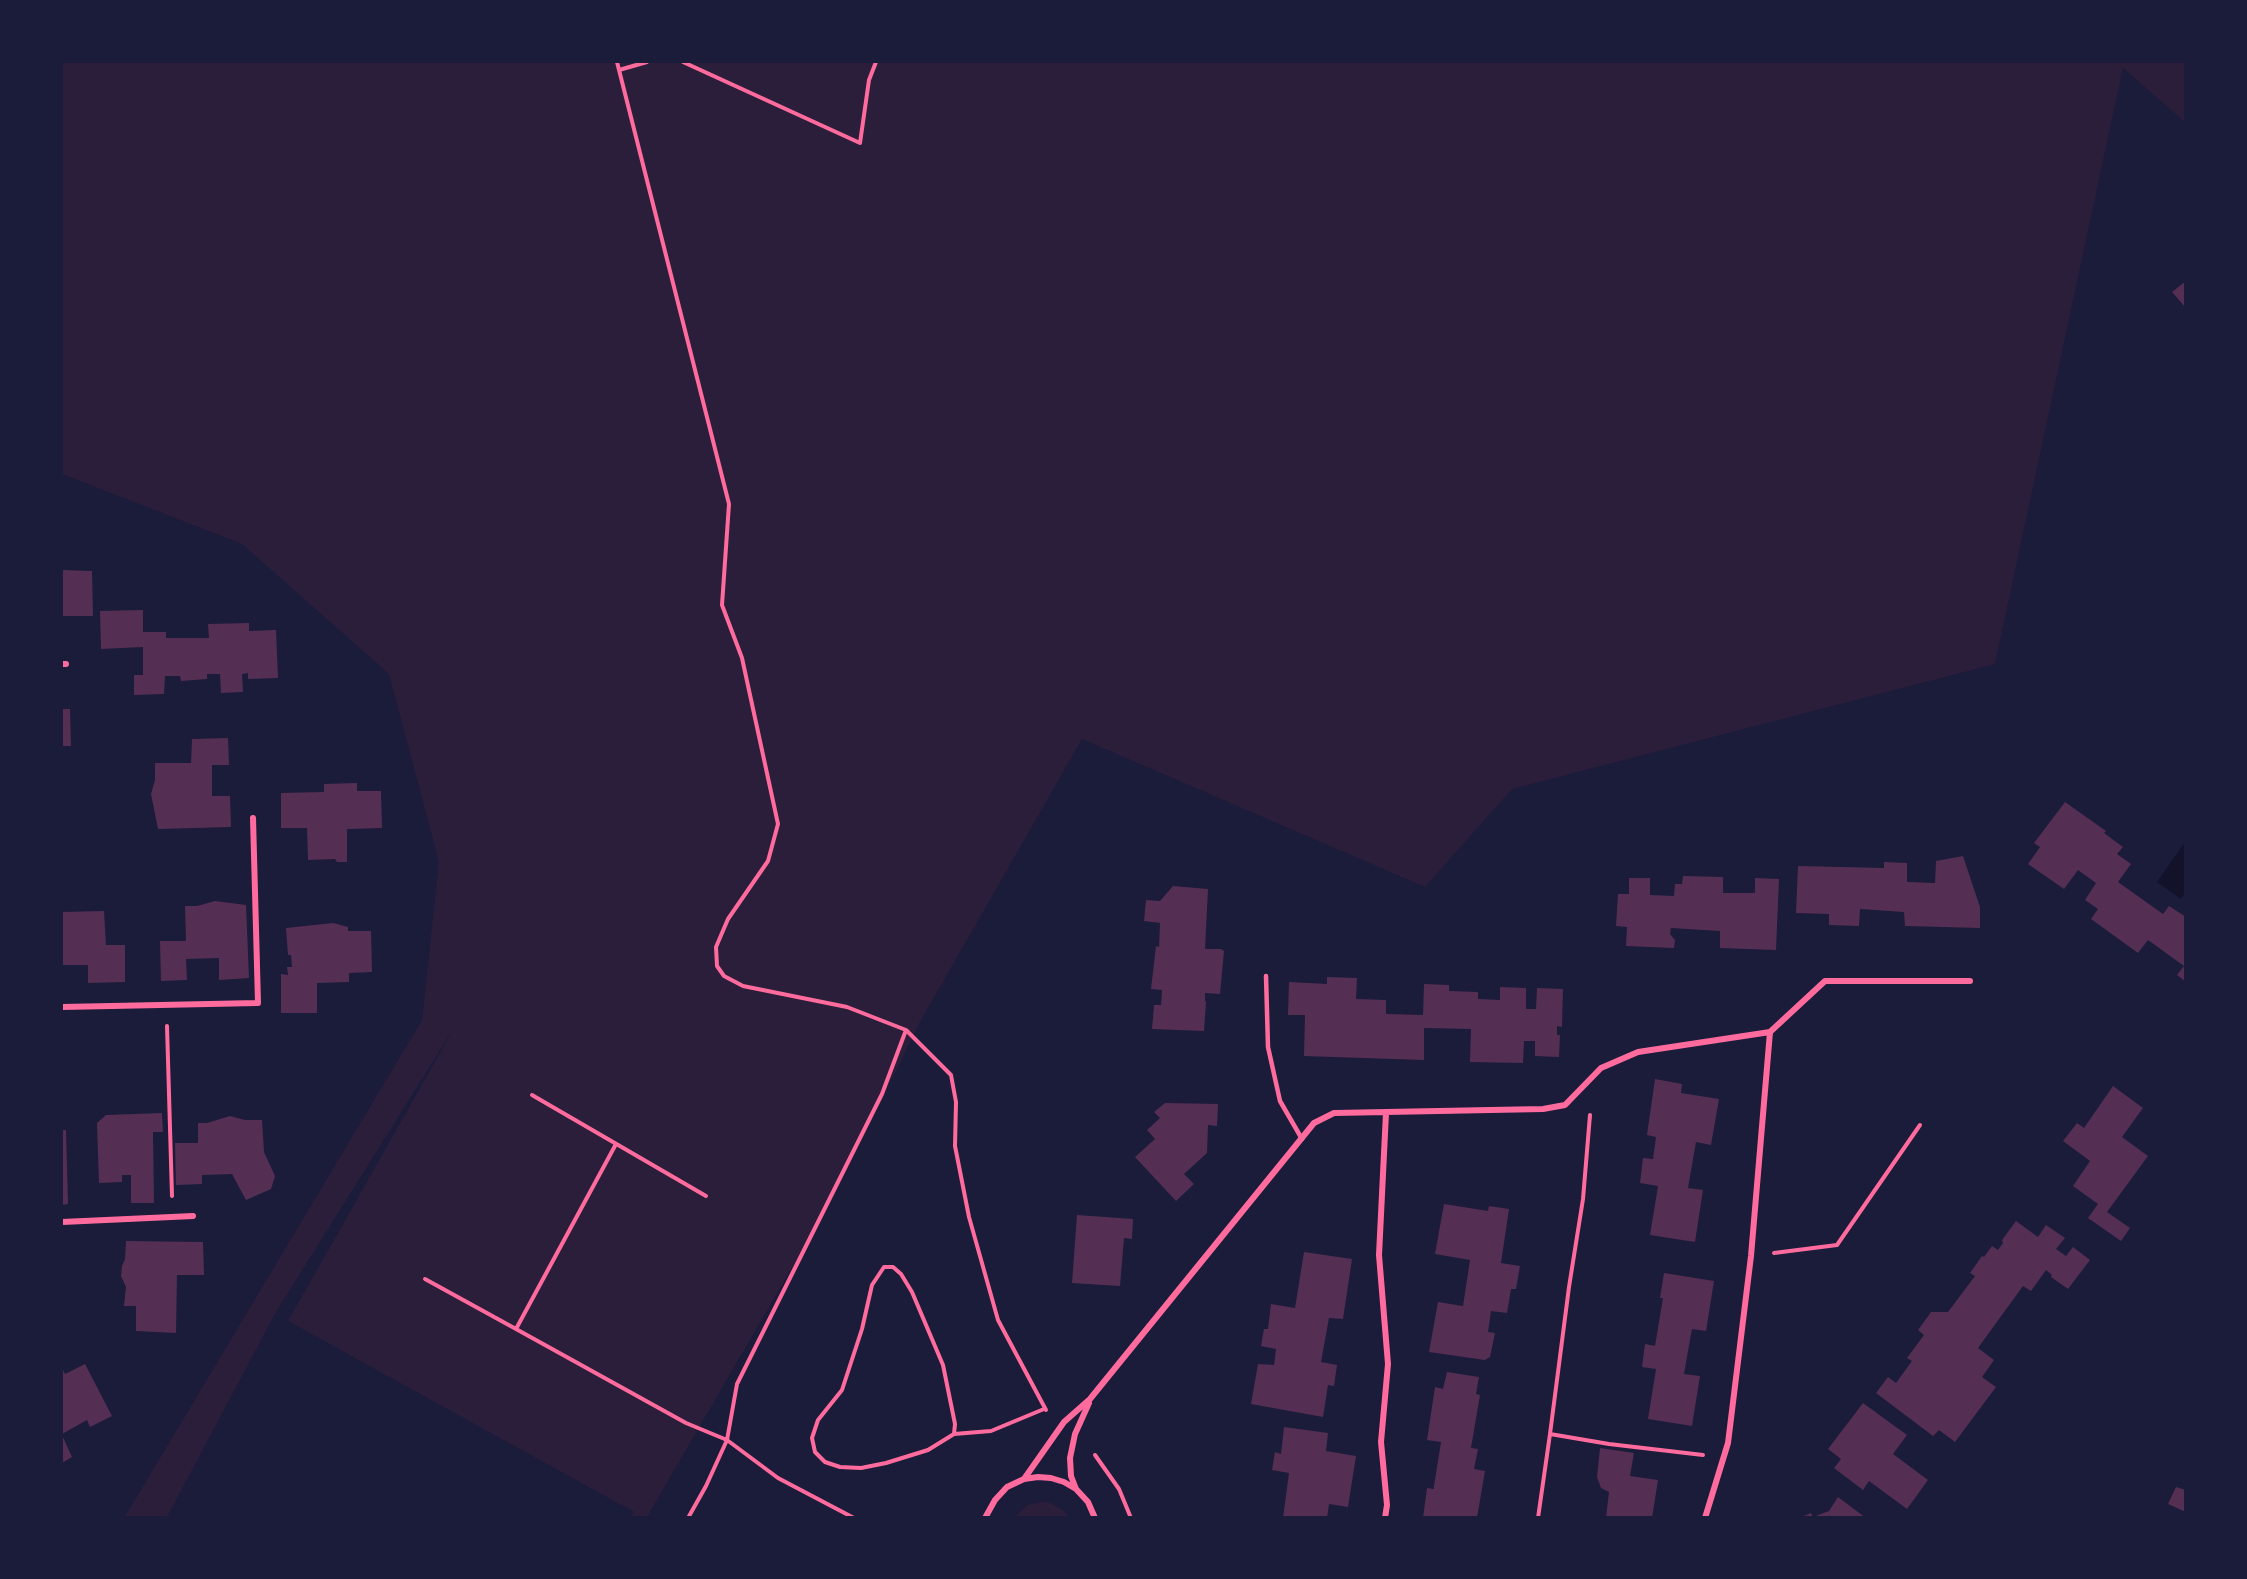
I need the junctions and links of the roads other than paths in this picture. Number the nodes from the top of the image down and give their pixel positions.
1 (253, 818) dead end
2 (1266, 976) dead end
3 (1970, 981) dead end
4 (62, 1007) edge
5 (1770, 1032) junction
6 (1386, 1113) junction
7 (1302, 1139) junction
8 (193, 1216) dead end
9 (62, 1222) edge
10 (1090, 1400) junction
11 (1024, 1479) junction
12 (1076, 1490) junction
13 (986, 1518) edge
14 (1095, 1518) edge
15 (1385, 1518) edge
16 (1705, 1518) edge

1 - 4 street
2 - 7 lane
3 - 5 street
5 - 6 street
5 - 16 street
6 - 7 street
6 - 15 street
7 - 10 street
8 - 9 street
10 - 11 street
10 - 12 street
11 - 12 street
11 - 13 street
12 - 14 street

